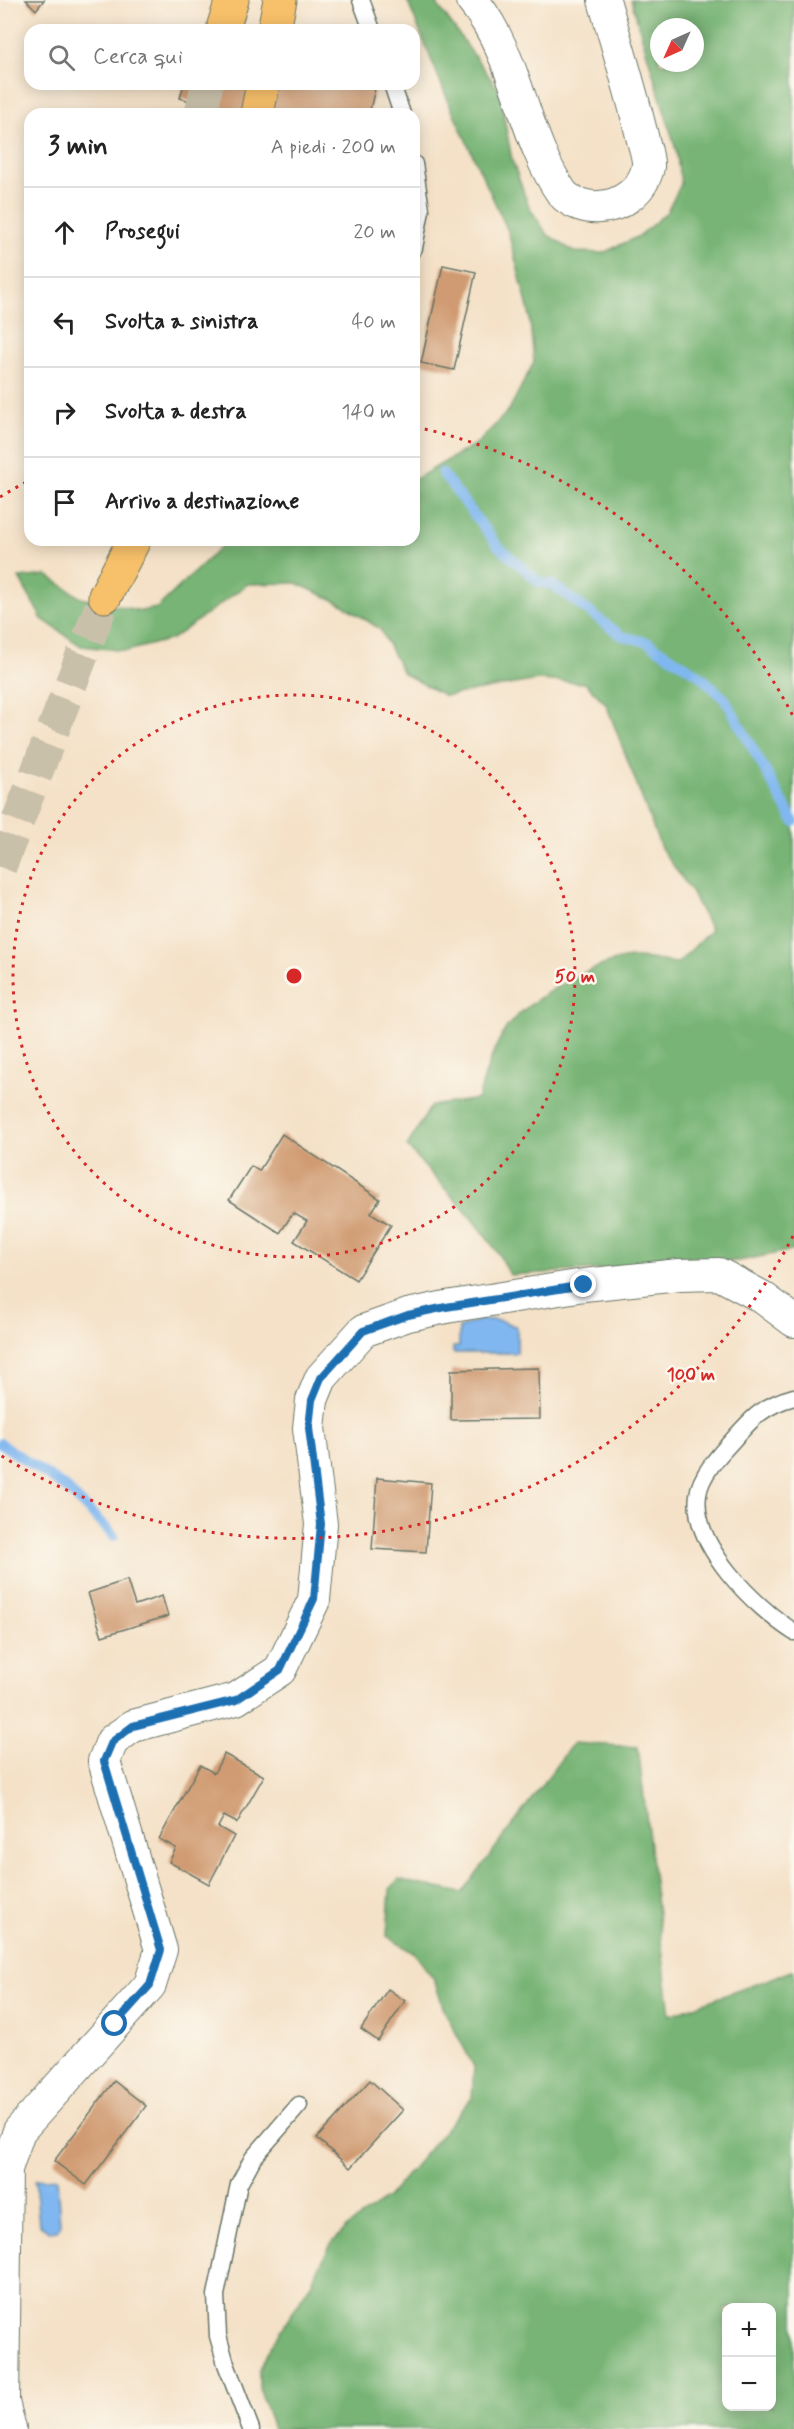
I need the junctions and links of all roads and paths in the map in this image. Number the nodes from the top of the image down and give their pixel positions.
1 (280, 0) edge
2 (361, 0) edge
3 (472, 0) edge
4 (604, 0) edge
5 (275, 24) edge
6 (370, 24) edge
7 (262, 90) edge
8 (395, 90) edge
9 (258, 108) edge
10 (400, 108) edge
11 (114, 546) edge
12 (131, 546) edge
13 (794, 1321) edge
14 (794, 1397) edge
15 (794, 1632) edge
16 (300, 2105) dead end
17 (10, 2429) edge
18 (251, 2429) edge

1 - 5 highway
2 - 6 lane
3 - 4 street
7 - 9 highway
8 - 10 lane
11 - 12 highway
13 - 17 street
14 - 15 lane
16 - 18 lane

